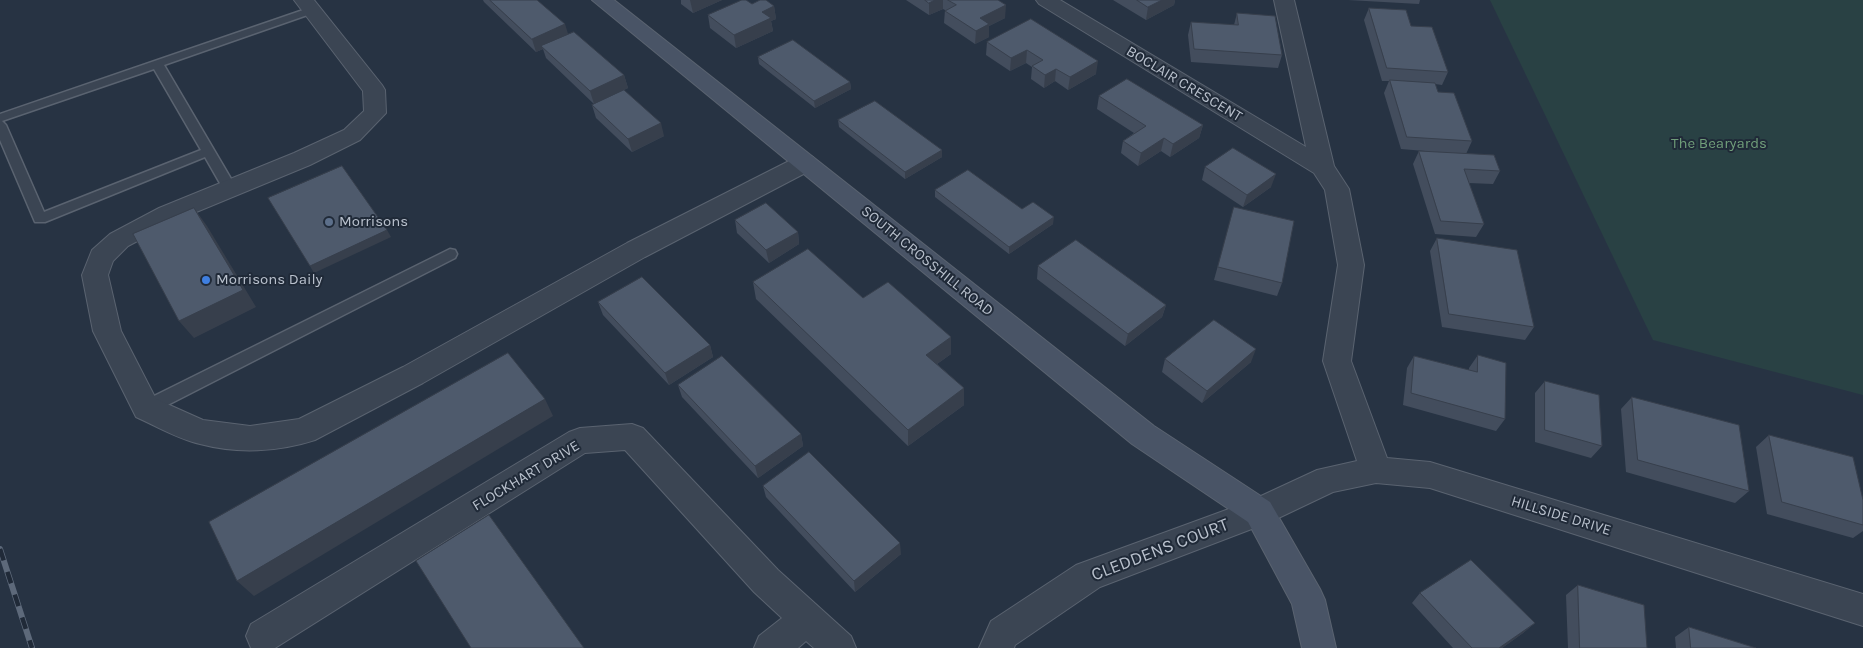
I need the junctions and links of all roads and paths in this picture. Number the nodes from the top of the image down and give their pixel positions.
1 (602, 0) edge
2 (1046, 0) edge
3 (1284, 0) edge
4 (308, 5) edge
5 (157, 64) junction
6 (0, 118) edge
7 (0, 125) edge
8 (209, 151) junction
9 (805, 163) junction
10 (1322, 167) junction
11 (230, 189) junction
12 (450, 254) dead end
13 (146, 408) junction
14 (1376, 470) junction
15 (1259, 512) junction
16 (1863, 610) edge
17 (807, 618) junction
18 (263, 636) dead end
19 (771, 648) edge
20 (839, 648) edge
21 (996, 648) edge
22 (1319, 648) edge

1 - 9 street, SOUTH CROSSHILL ROAD
2 - 10 street, BOCLAIR CRESCENT
3 - 10 street
4 - 5 lane
4 - 11 street
5 - 6 lane
5 - 8 lane
7 - 8 lane
8 - 11 lane
9 - 13 street
9 - 15 street, SOUTH CROSSHILL ROAD
10 - 14 street
11 - 13 street
12 - 13 lane
14 - 15 street, HILLSIDE DRIVE
14 - 16 street, HILLSIDE DRIVE
15 - 21 street, CLEDDENS COURT
15 - 22 street
17 - 18 street, FLOCKHART DRIVE
17 - 19 street
17 - 20 street, FLOCKHART DRIVE

